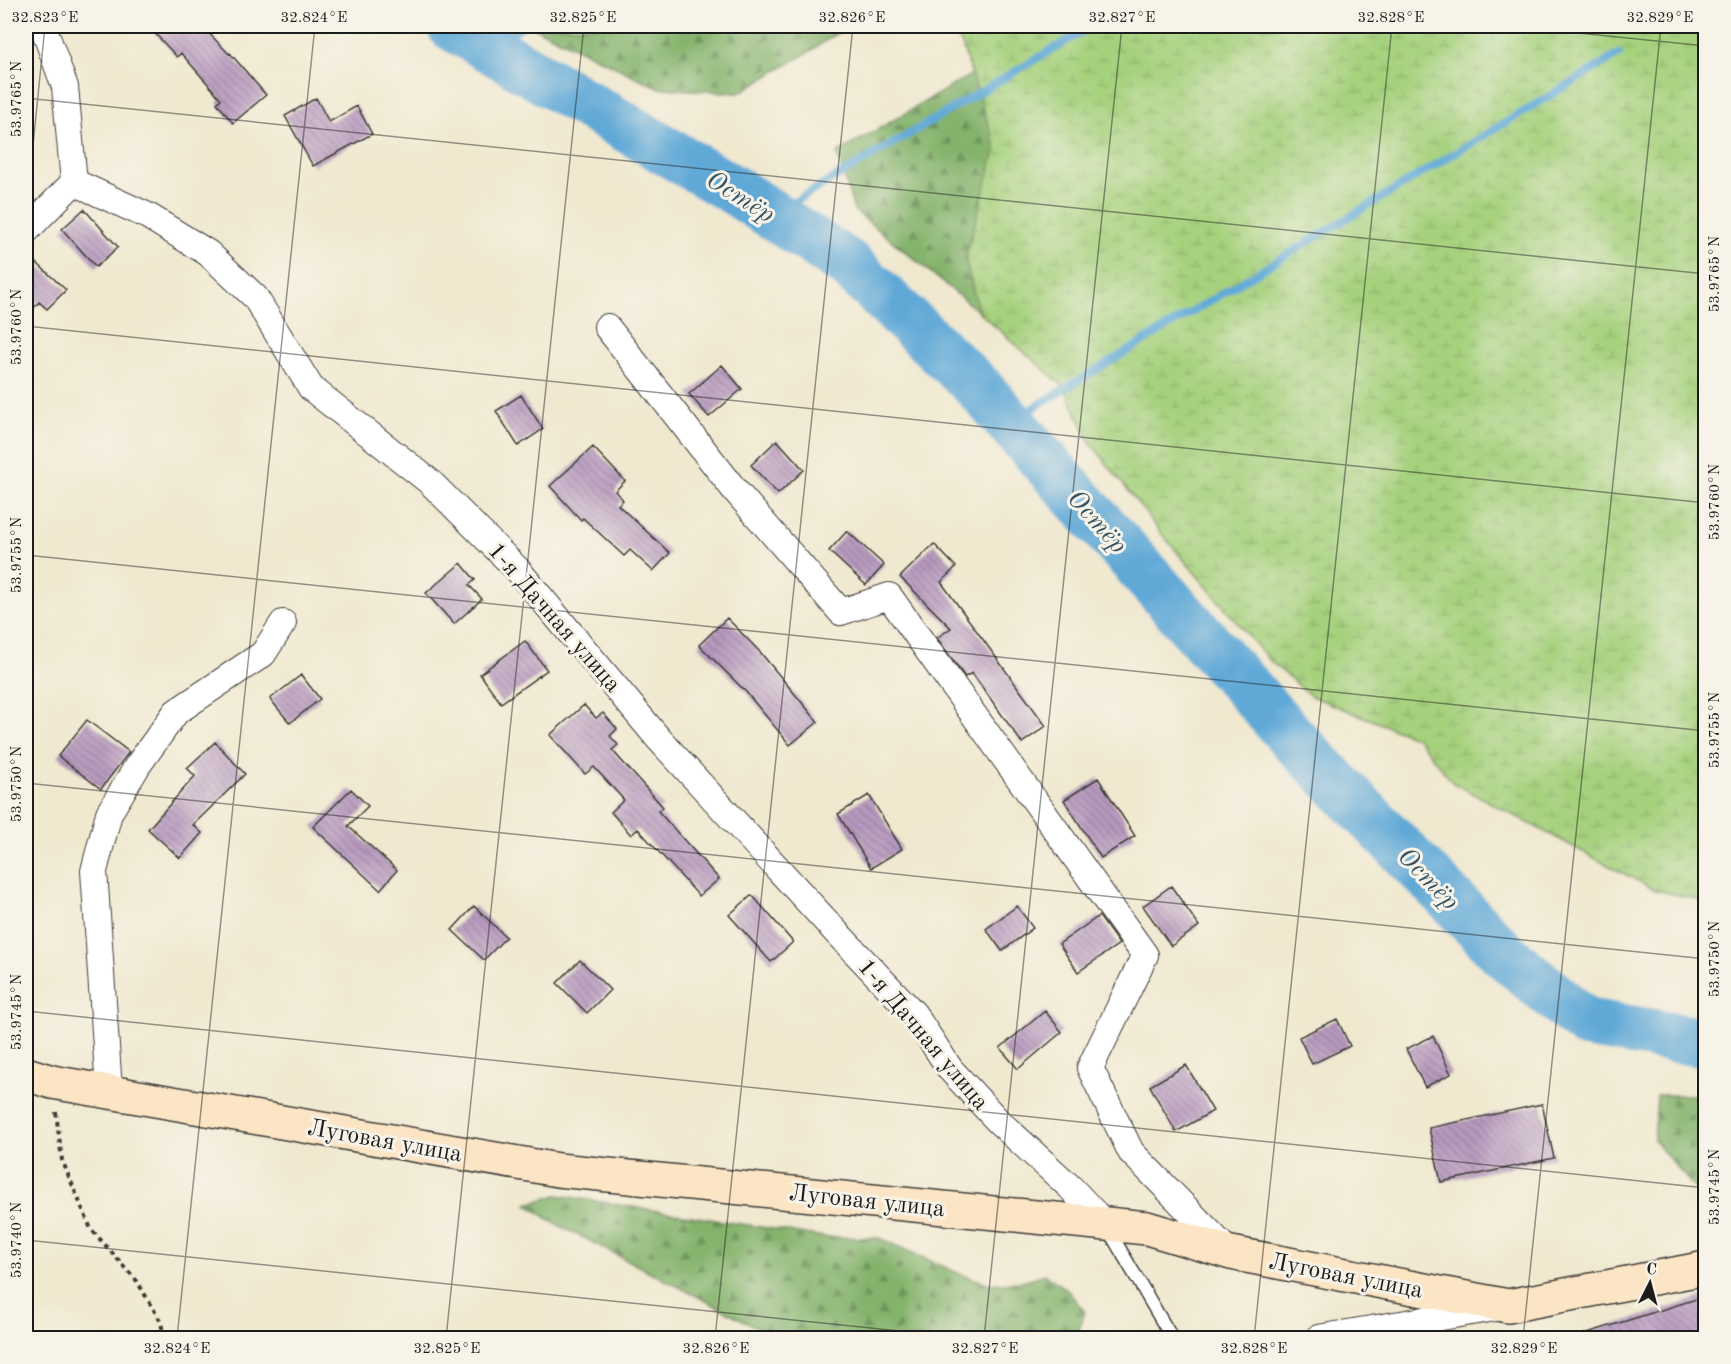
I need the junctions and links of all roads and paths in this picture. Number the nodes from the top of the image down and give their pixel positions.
1 (43, 26) edge
2 (74, 182) junction
3 (26, 231) edge
4 (607, 327) dead end
5 (283, 623) dead end
6 (39, 1078) edge
7 (109, 1090) junction
8 (1104, 1223) junction
9 (1230, 1253) junction
10 (1706, 1268) edge
11 (1508, 1306) junction
12 (164, 1338) edge
13 (1172, 1338) edge
14 (1318, 1338) edge

1 - 2 street
2 - 3 street
2 - 8 street, 1-я Дачная улица
4 - 9 street
5 - 7 street
6 - 7 street, Луговая улица
6 - 12 path
7 - 8 street, Луговая улица
8 - 9 street, Луговая улица
8 - 13 lane
9 - 11 street, Луговая улица
10 - 11 street, Луговая улица
11 - 14 street

